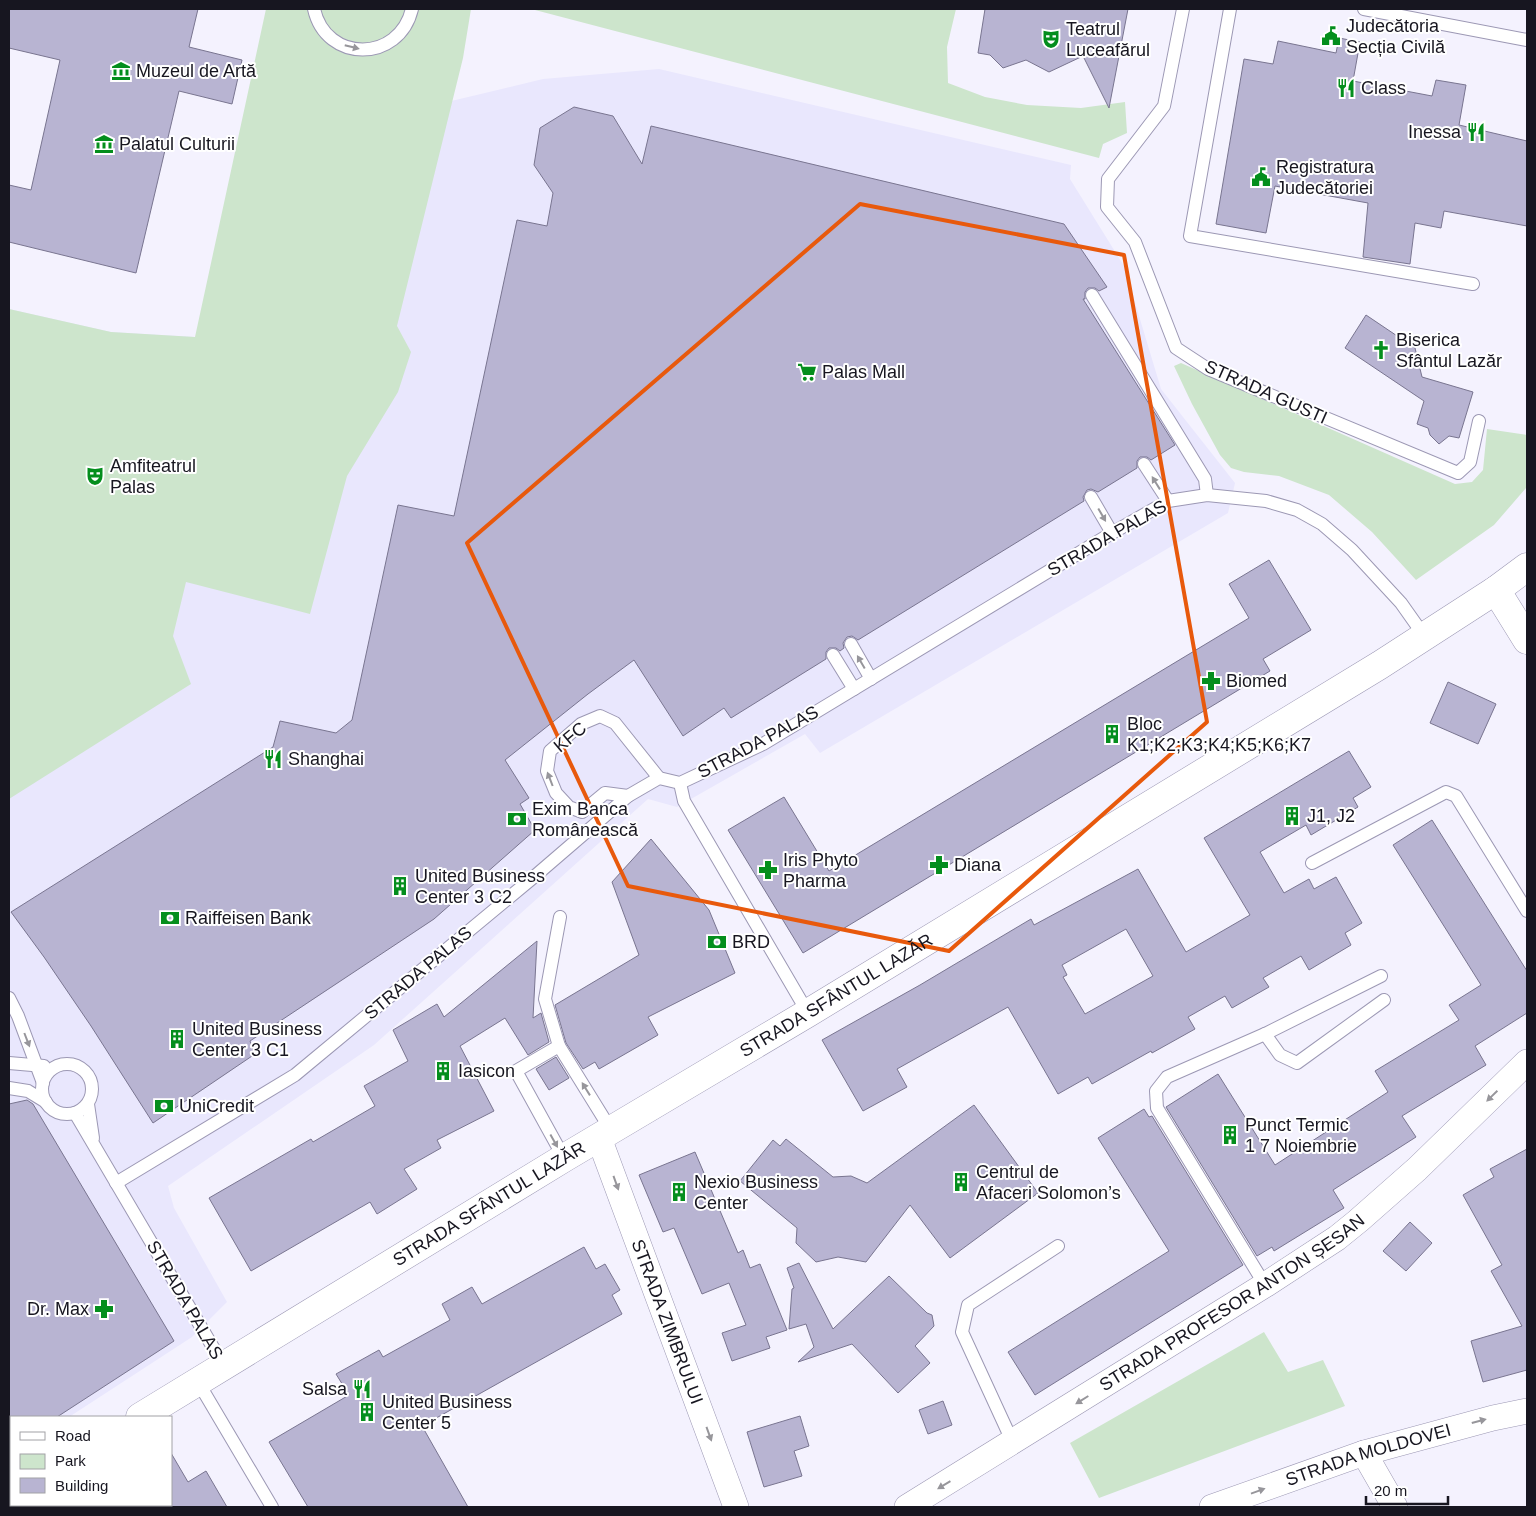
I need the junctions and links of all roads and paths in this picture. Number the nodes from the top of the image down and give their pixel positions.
1 (314, 9) edge
2 (412, 9) edge
3 (1182, 9) edge
4 (1230, 9) edge
5 (1364, 9) edge
6 (1399, 12) edge
7 (1527, 40) edge
8 (1473, 284) dead end
9 (1092, 295) dead end
10 (1479, 421) dead end
11 (1144, 464) dead end
12 (1206, 495) junction
13 (1091, 497) dead end
14 (1168, 502) junction
15 (1112, 533) junction
16 (1527, 567) edge
17 (1496, 590) junction
18 (1425, 637) junction
19 (1527, 640) edge
20 (851, 644) dead end
21 (833, 655) dead end
22 (871, 679) junction
23 (854, 689) junction
24 (659, 778) junction
25 (680, 782) junction
26 (628, 796) junction
27 (1312, 863) dead end
28 (1527, 911) edge
29 (560, 917) dead end
30 (1381, 976) dead end
31 (9, 998) edge
32 (1384, 1000) dead end
33 (808, 1013) junction
34 (1265, 1034) junction
35 (559, 1046) junction
36 (1527, 1062) edge
37 (9, 1063) edge
38 (37, 1066) junction
39 (56, 1067) junction
40 (43, 1083) junction
41 (9, 1088) edge
42 (46, 1102) junction
43 (88, 1104) junction
44 (75, 1113) junction
45 (605, 1134) junction
46 (94, 1143) junction
47 (564, 1158) junction
48 (116, 1183) junction
49 (1058, 1246) dead end
50 (1265, 1285) junction
51 (224, 1366) junction
52 (198, 1382) junction
53 (1527, 1411) edge
54 (142, 1416) edge
55 (1013, 1443) junction
56 (1364, 1453) junction
57 (272, 1507) edge
58 (736, 1507) edge
59 (907, 1507) edge
60 (1212, 1507) edge
61 (1395, 1507) edge

1 -> 2 lane
3 - 10 lane, STRADA GUSTI
4 - 8 lane
5 - 6 lane
6 - 7 lane
9 - 12 lane
14 -> 11 lane
12 - 14 lane, STRADA PALAS
12 - 18 lane, STRADA PALAS
13 -> 15 lane
14 - 15 lane, STRADA PALAS
15 - 22 lane, STRADA PALAS
16 - 17 main road, STRADA SFÂNTUL LAZĂR
17 - 18 main road, STRADA SFÂNTUL LAZĂR
17 - 19 main road
18 - 33 main road, STRADA SFÂNTUL LAZĂR
22 -> 20 lane
21 - 23 lane
22 - 23 lane, STRADA PALAS
23 - 25 lane, STRADA PALAS
24 - 25 lane, STRADA PALAS
24 - 26 lane, STRADA PALAS
26 -> 24 lane, KFC
25 - 33 lane
26 - 48 lane, STRADA PALAS
27 - 28 lane
29 - 35 lane
30 - 34 lane
31 -> 38 lane
32 - 34 lane
33 - 45 main road, STRADA SFÂNTUL LAZĂR
34 - 50 lane
45 -> 35 lane
35 -> 47 lane
36 -> 50 street, STRADA PROFESOR ANTON ȘESAN
37 - 38 lane, STRADA PALAS
38 - 39 lane, STRADA PALAS
38 - 40 lane
39 - 40 lane
39 - 43 lane, STRADA PALAS
40 - 42 lane
41 - 42 lane
42 - 44 lane
43 - 44 lane
43 - 46 lane, STRADA PALAS
44 - 46 lane, STRADA PALAS
45 - 47 main road, STRADA SFÂNTUL LAZĂR
45 -> 58 street, STRADA ZIMBRULUI
46 - 48 lane, STRADA PALAS
47 - 51 main road, STRADA SFÂNTUL LAZĂR
48 - 51 lane, STRADA PALAS
49 - 55 lane
50 -> 55 street, STRADA PROFESOR ANTON ȘESAN
51 - 52 main road, STRADA SFÂNTUL LAZĂR
52 - 54 main road, STRADA SFÂNTUL LAZĂR
52 - 57 lane
56 -> 53 street, STRADA MOLDOVEI
55 -> 59 street, STRADA PROFESOR ANTON ȘESAN
60 -> 56 street, STRADA MOLDOVEI
56 - 61 street

